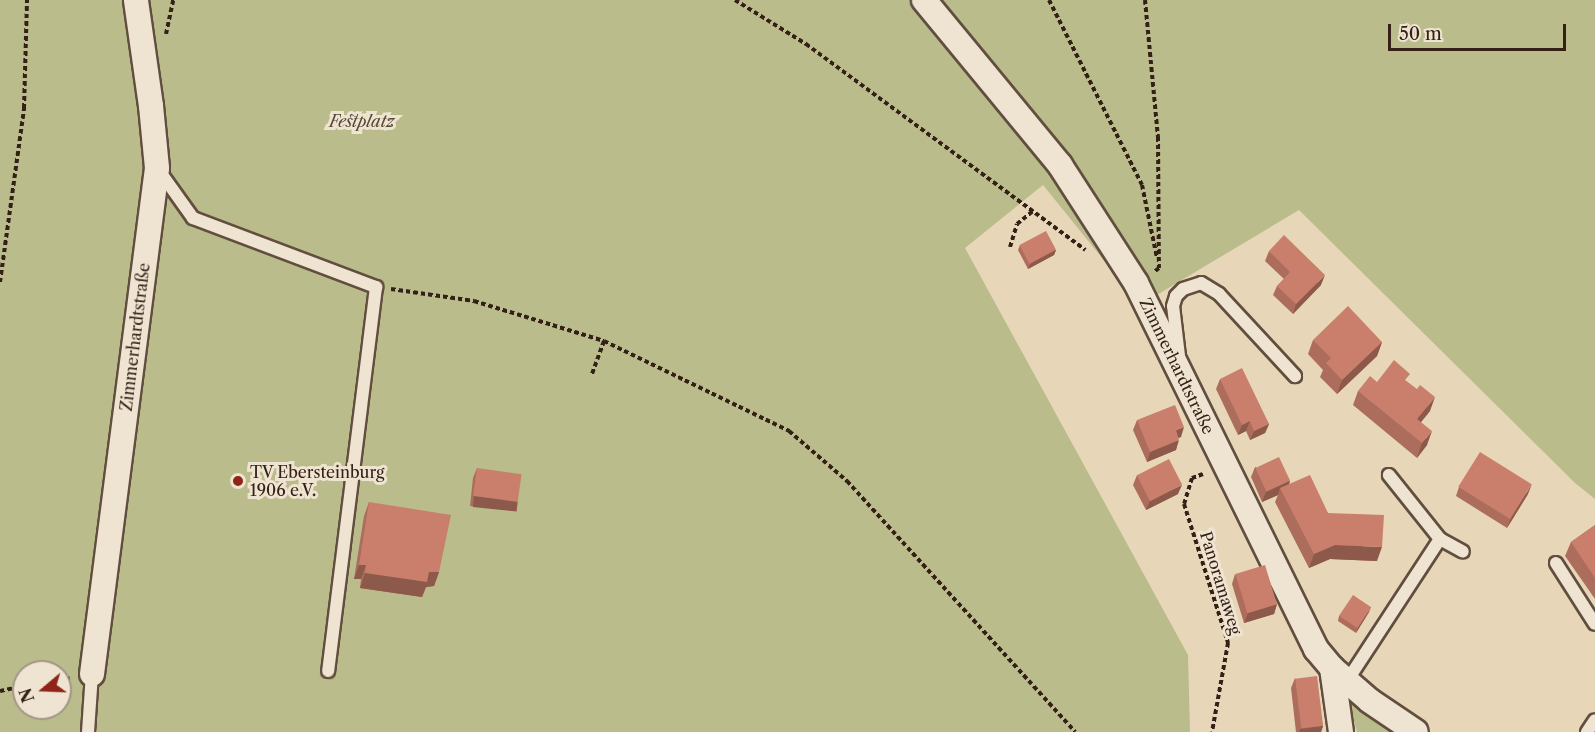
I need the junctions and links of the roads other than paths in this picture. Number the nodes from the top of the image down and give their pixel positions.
1 (136, 0) edge
2 (924, 0) edge
3 (157, 168) junction
4 (1294, 376) dead end
5 (1182, 378) junction
6 (1389, 475) dead end
7 (1440, 539) junction
8 (1463, 552) dead end
9 (1556, 564) dead end
10 (1595, 624) edge
11 (328, 671) dead end
12 (92, 674) joint
13 (1340, 675) junction
14 (1595, 720) edge
15 (88, 732) edge
16 (1341, 732) edge
17 (1416, 732) edge
18 (1587, 732) edge

1 - 3 street, Zimmerhardtstraße
2 - 5 street, Zimmerhardtstraße
3 - 11 lane
3 - 12 street, Zimmerhardtstraße
4 - 5 lane
5 - 13 street, Zimmerhardtstraße
6 - 7 lane
7 - 8 lane
7 - 13 lane
9 - 10 lane
12 - 15 lane
13 - 16 street
13 - 17 street, Zimmerhardtstraße
14 - 18 lane

